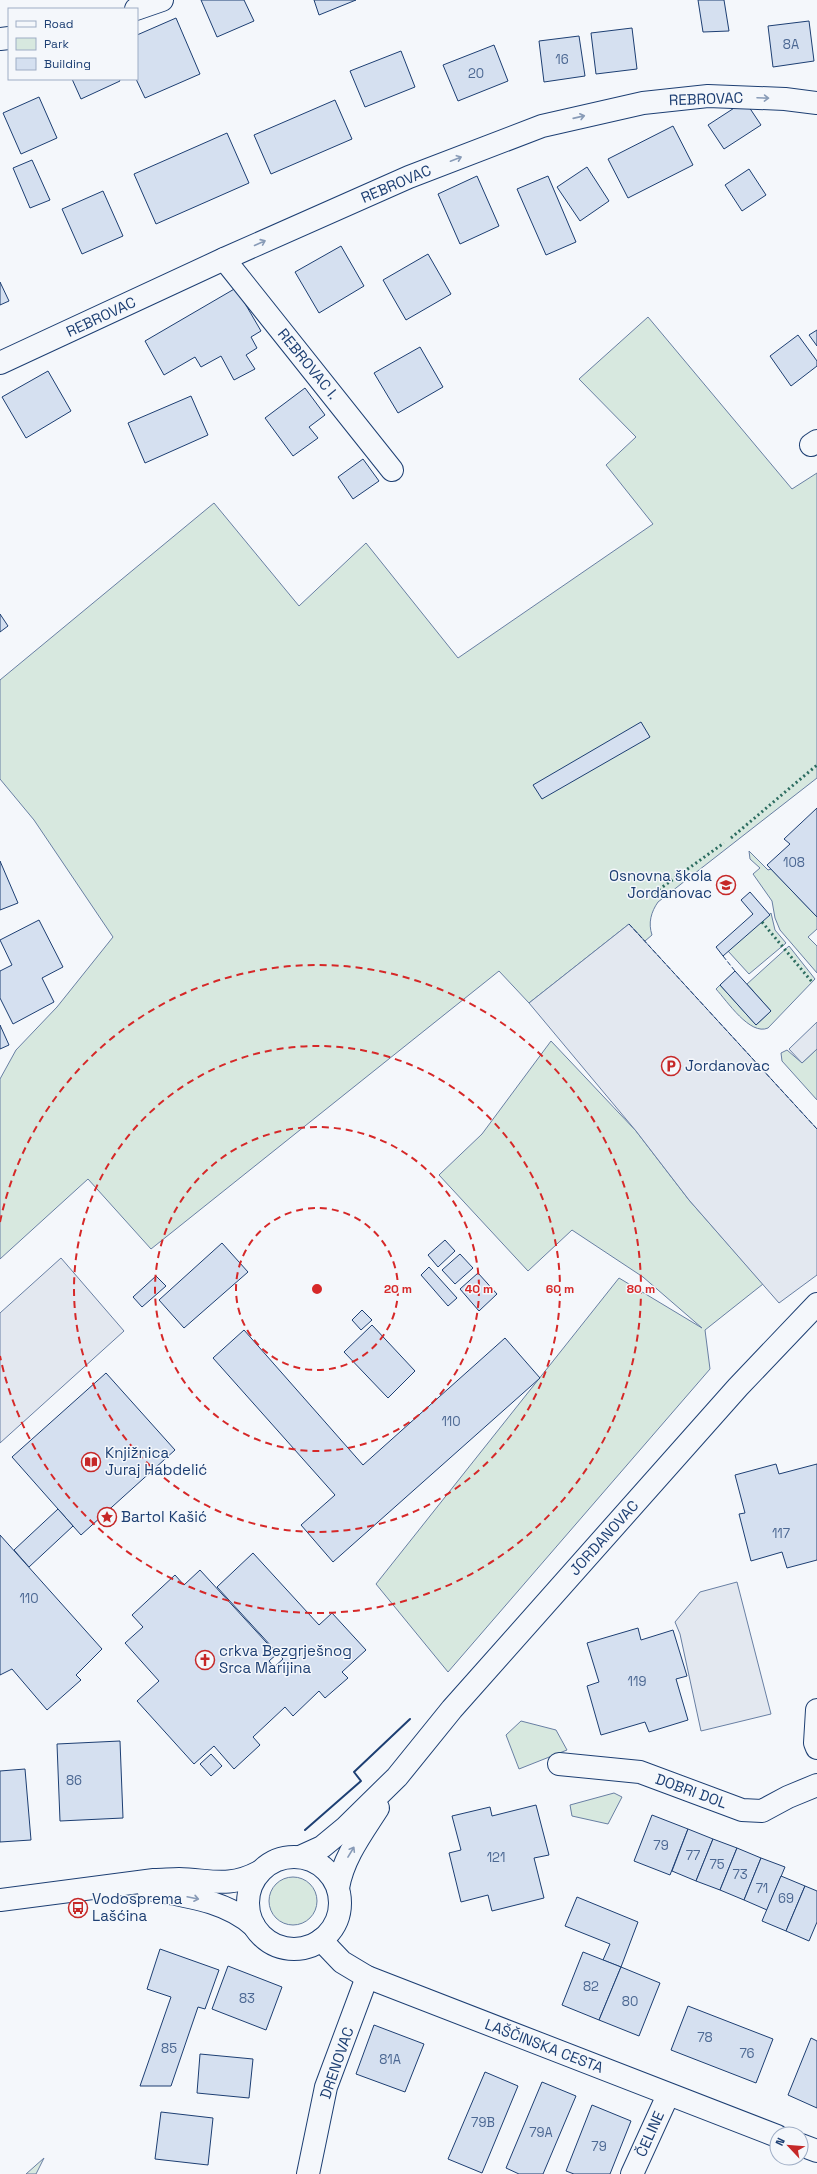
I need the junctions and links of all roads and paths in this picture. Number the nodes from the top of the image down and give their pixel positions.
1 (162, 0) edge
2 (138, 8) edge
3 (817, 103) edge
4 (224, 259) junction
5 (0, 363) edge
6 (392, 470) dead end
7 (817, 1304) edge
8 (817, 1710) edge
9 (817, 1748) edge
10 (559, 1764) dead end
11 (397, 1777) junction
12 (817, 1785) edge
13 (300, 1857) junction
14 (259, 1872) junction
15 (127, 1884) junction
16 (338, 1888) junction
17 (0, 1900) edge
18 (254, 1926) junction
19 (321, 1940) junction
20 (367, 1977) junction
21 (668, 2095) junction
22 (769, 2133) edge
23 (308, 2174) edge
24 (632, 2174) edge

1 - 2 main road
4 -> 3 main road, REBROVAC
4 - 5 main road, REBROVAC
4 - 6 main road, REBROVAC I.
7 - 11 main road, JORDANOVAC
8 - 9 main road
10 - 12 main road, DOBRI DOL
11 - 13 main road, JORDANOVAC
16 -> 11 main road, JORDANOVAC
13 - 14 main road
13 - 16 main road
14 - 15 main road
14 - 18 main road
15 - 17 main road
15 -> 18 main road
16 - 19 main road
18 - 19 main road
19 - 20 main road, LAŠČINSKA CESTA
20 - 21 main road, LAŠČINSKA CESTA
20 - 23 main road, DRENOVAC
21 - 22 main road, LAŠČINSKA CESTA
21 - 24 main road, ČELINE

